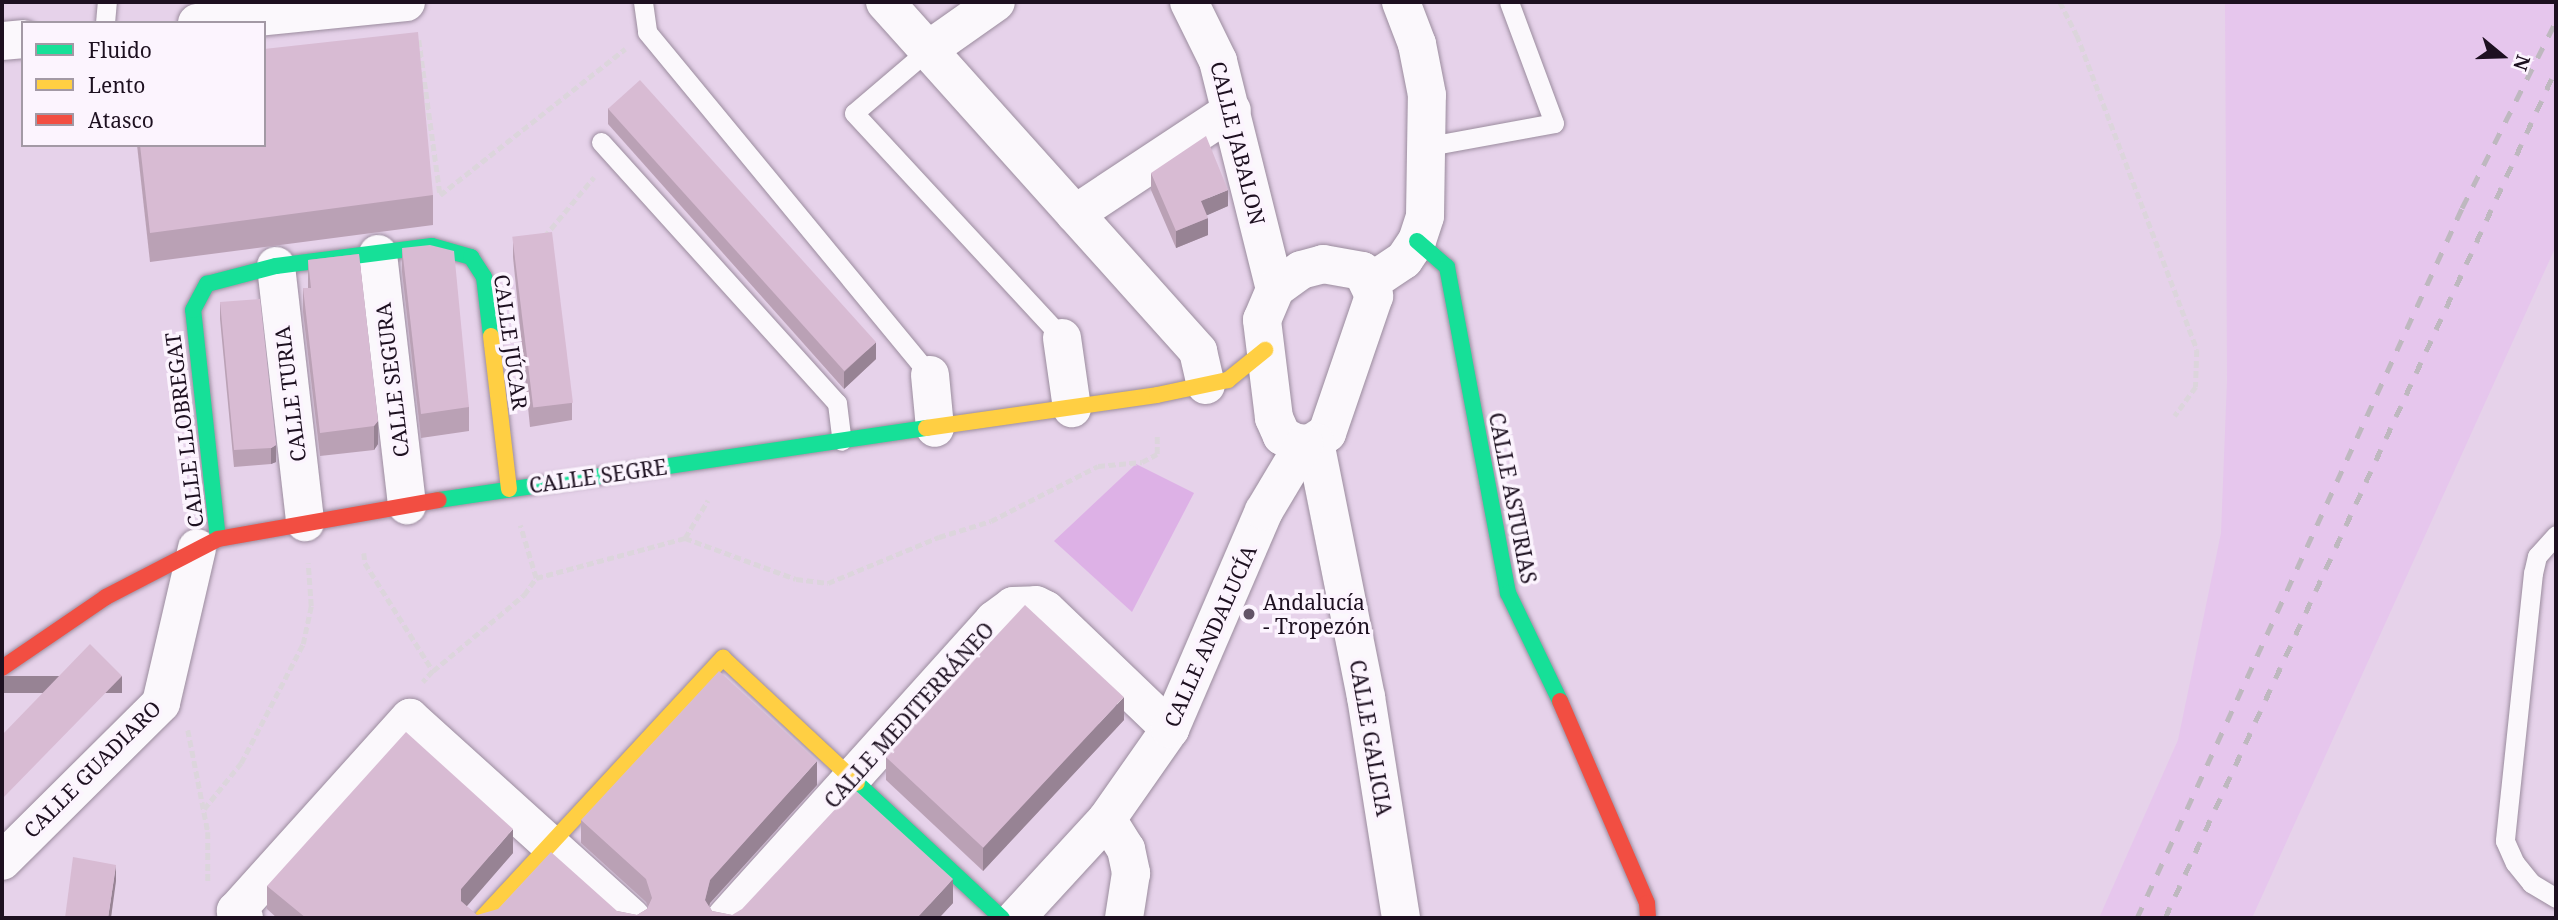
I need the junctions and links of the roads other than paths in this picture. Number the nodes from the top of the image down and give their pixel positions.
1 (107, 2) edge
2 (181, 2) edge
3 (643, 2) edge
4 (884, 2) edge
5 (996, 2) edge
6 (1189, 2) edge
7 (1401, 2) edge
8 (1509, 2) edge
9 (275, 9) edge
10 (412, 16) edge
11 (105, 21) edge
12 (182, 21) edge
13 (208, 21) edge
14 (21, 39) edge
15 (2, 41) edge
16 (928, 50) junction
17 (1232, 110) junction
18 (1429, 146) junction
19 (608, 149) road end
20 (1075, 214) junction
21 (1417, 242) junction
22 (378, 254) junction
23 (276, 266) junction
24 (1371, 282) junction
25 (1275, 289) junction
26 (1062, 338) joint
27 (1265, 350) junction
28 (930, 375) joint
29 (1217, 383) junction
30 (1072, 408) junction
31 (935, 428) junction
32 (1292, 428) junction
33 (842, 441) junction
34 (509, 489) junction
35 (1269, 503) junction
36 (407, 505) junction
37 (1329, 517) junction
38 (305, 522) junction
39 (2556, 535) edge
40 (208, 544) junction
41 (2, 668) edge
42 (1170, 729) junction
43 (852, 778) junction
44 (1107, 819) junction
45 (550, 845) junction
46 (2, 860) edge
47 (2556, 898) edge
48 (1046, 904) edge
49 (244, 918) edge
50 (482, 918) edge
51 (631, 918) edge
52 (726, 918) edge
53 (1002, 918) edge
54 (1016, 918) edge
55 (1124, 918) edge
56 (1401, 918) edge
57 (1648, 918) edge

1 - 11 lane
2 - 12 street
3 - 28 lane
4 - 16 street
5 - 16 street
6 - 17 street, CALLE JABALON
7 - 18 street
8 - 18 lane
9 - 10 street
9 - 13 street
14 - 15 street
16 - 20 street
16 - 26 lane
17 - 20 street
17 - 25 street, CALLE JABALON
18 - 21 street
19 - 33 lane
20 - 29 street
21 - 24 street
21 - 57 street, CALLE ASTURIAS
22 - 23 street, CALLE LLOBREGAT
22 - 34 street, CALLE JÚCAR
22 - 36 street, CALLE SEGURA
23 - 38 street, CALLE TURIA
23 - 40 street, CALLE LLOBREGAT
24 - 25 street
24 - 32 street
25 - 27 street
26 - 30 street
27 - 29 street, CALLE SEGRE
27 - 32 street
28 - 31 street
29 - 30 street, CALLE SEGRE
29 - 32 street, CALLE SEGRE
30 - 31 street, CALLE SEGRE
31 - 33 street, CALLE SEGRE
32 - 35 street, CALLE ANDALUCÍA
32 - 37 street, CALLE GALICIA
33 - 34 street, CALLE SEGRE
34 - 36 street, CALLE SEGRE
35 - 37 street
35 - 42 street, CALLE ANDALUCÍA
36 - 38 street, CALLE SEGRE
37 - 56 street, CALLE GALICIA
38 - 40 street, CALLE SEGRE
39 - 47 lane
40 - 41 street, CALLE SEGRE
40 - 46 street, CALLE GUADIARO
42 - 43 street, CALLE MEDITERRÁNEO
42 - 44 street, CALLE ANDALUCÍA
43 - 45 street
43 - 52 street, CALLE MEDITERRÁNEO
43 - 53 street
44 - 48 street, CALLE ANDALUCÍA
44 - 55 street
45 - 49 street
45 - 50 street
45 - 51 street
48 - 54 street, CALLE ANDALUCÍA

